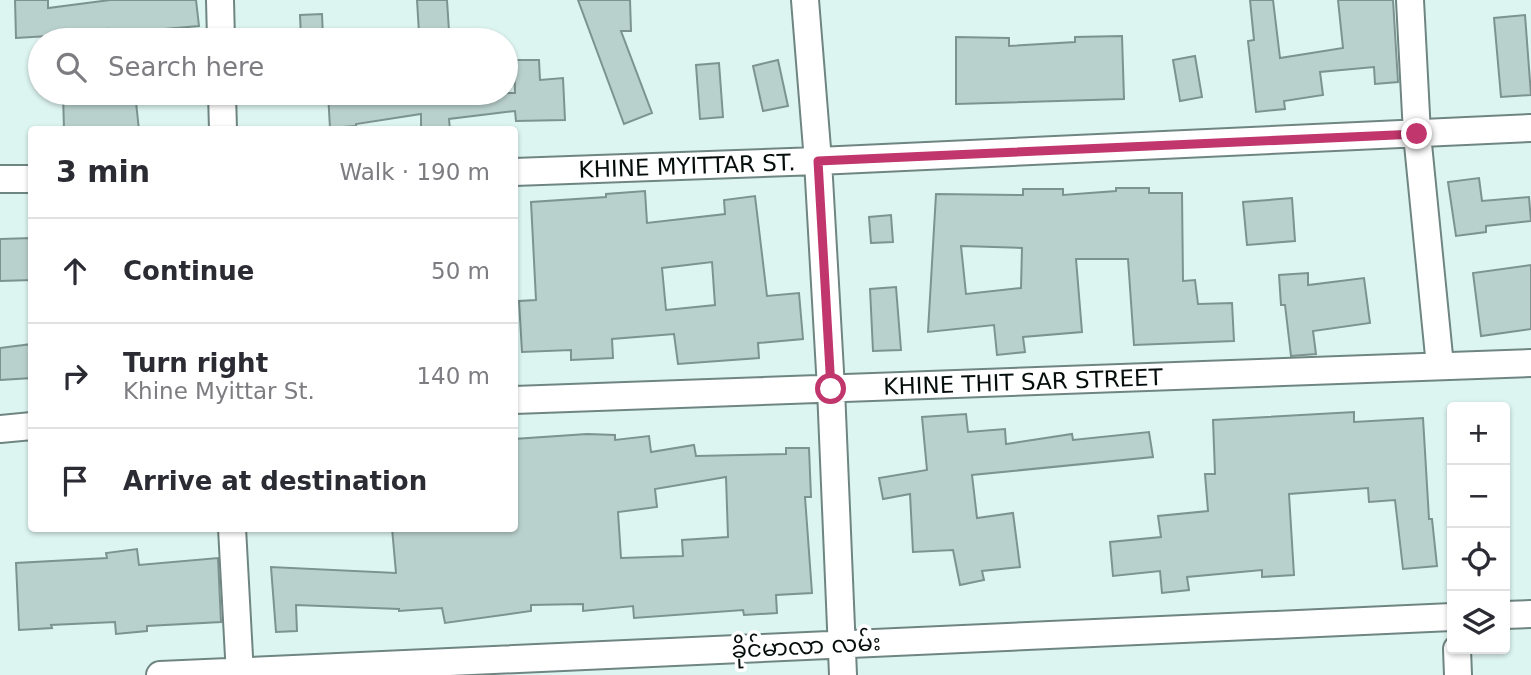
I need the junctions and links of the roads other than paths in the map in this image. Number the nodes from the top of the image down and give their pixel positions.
1 (220, 0) edge
2 (805, 0) edge
3 (1410, 0) edge
4 (221, 28) edge
5 (222, 105) edge
6 (223, 126) edge
7 (1531, 128) edge
8 (1417, 134) junction
9 (818, 161) junction
10 (518, 172) edge
11 (0, 179) edge
12 (28, 179) edge
13 (1531, 363) edge
14 (1440, 366) junction
15 (831, 389) junction
16 (518, 400) edge
17 (28, 426) edge
18 (0, 429) edge
19 (232, 532) edge
20 (1531, 614) edge
21 (1510, 615) edge
22 (1447, 617) edge
23 (841, 645) junction
24 (1457, 654) edge
25 (239, 673) edge
26 (160, 675) edge
27 (843, 675) edge
28 (1458, 675) edge

1 - 4 street
2 - 9 street
3 - 8 street
5 - 6 street
7 - 8 street, KHINE MYITTAR ST.
8 - 9 street, KHINE MYITTAR ST.
8 - 14 street
9 - 10 street, KHINE MYITTAR ST.
9 - 15 street
11 - 12 street
13 - 14 street, KHINE THIT SAR STREET
14 - 15 street, KHINE THIT SAR STREET
15 - 16 street, KHINE THIT SAR STREET
15 - 23 street
17 - 18 street
19 - 25 street
20 - 21 street
22 - 23 street, ခိုင်မာလာ လမ်း
23 - 25 street, ခိုင်မာလာ လမ်း
23 - 27 street
24 - 28 street
25 - 26 street, ခိုင်မာလာ လမ်း

